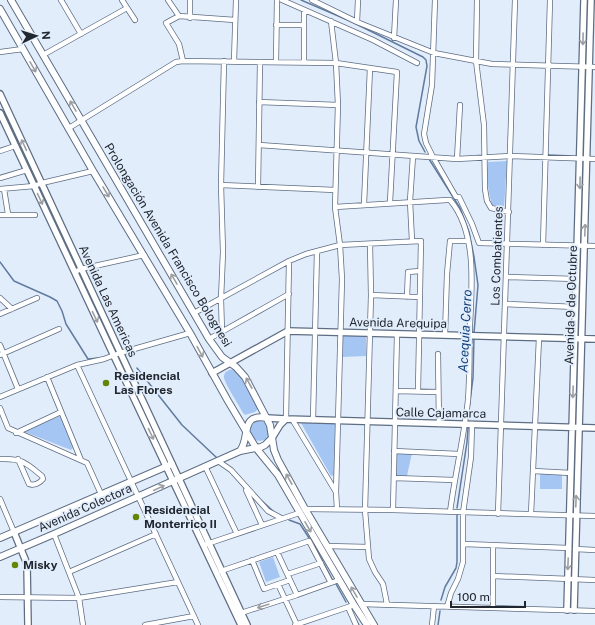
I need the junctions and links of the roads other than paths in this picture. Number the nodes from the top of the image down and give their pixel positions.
1 (11, 0) edge
2 (61, 0) edge
3 (122, 0) edge
4 (168, 0) edge
5 (190, 0) edge
6 (236, 0) edge
7 (277, 0) edge
8 (282, 0) edge
9 (312, 0) edge
10 (358, 0) edge
11 (396, 0) edge
12 (436, 0) edge
13 (477, 0) edge
14 (515, 0) edge
15 (550, 0) edge
16 (584, 0) edge
17 (591, 0) edge
18 (320, 2) edge
19 (127, 8) junction
20 (0, 9) edge
21 (304, 10) junction
22 (179, 16) junction
23 (190, 18) junction
24 (135, 20) dead end
25 (235, 20) junction
26 (331, 21) junction
27 (357, 22) junction
28 (276, 25) junction
29 (304, 25) junction
30 (81, 34) junction
31 (394, 38) junction
32 (23, 49) junction
33 (0, 52) edge
34 (434, 53) junction
35 (43, 55) junction
36 (183, 61) junction
37 (224, 61) junction
38 (234, 61) junction
39 (476, 61) junction
40 (260, 62) junction
41 (276, 62) junction
42 (304, 62) junction
43 (336, 63) junction
44 (418, 64) dead end
45 (514, 64) junction
46 (547, 66) junction
47 (589, 67) edge
48 (370, 68) junction
49 (0, 94) edge
50 (260, 102) junction
51 (338, 105) junction
52 (460, 105) dead end
53 (0, 113) edge
54 (81, 120) junction
55 (2, 124) edge
56 (68, 128) junction
57 (259, 145) junction
58 (15, 146) junction
59 (0, 151) edge
60 (338, 151) junction
61 (367, 153) junction
62 (393, 155) junction
63 (413, 156) junction
64 (511, 156) junction
65 (429, 157) junction
66 (545, 157) junction
67 (484, 158) junction
68 (580, 158) junction
69 (587, 158) junction
70 (457, 159) junction
71 (595, 159) edge
72 (27, 170) junction
73 (93, 171) junction
74 (0, 178) edge
75 (42, 183) junction
76 (34, 186) junction
77 (221, 186) junction
78 (258, 187) junction
79 (2, 189) edge
80 (335, 190) junction
81 (410, 201) junction
82 (390, 202) junction
83 (364, 204) junction
84 (335, 206) junction
85 (509, 212) junction
86 (8, 214) junction
87 (0, 215) edge
88 (34, 215) dead end
89 (412, 241) junction
90 (468, 241) junction
91 (370, 244) junction
92 (340, 245) junction
93 (508, 245) junction
94 (543, 245) junction
95 (581, 246) junction
96 (595, 246) edge
97 (317, 251) junction
98 (144, 255) junction
99 (289, 261) junction
100 (81, 269) junction
101 (420, 270) junction
102 (75, 272) junction
103 (506, 277) junction
104 (577, 279) junction
105 (289, 294) junction
106 (371, 295) junction
107 (408, 297) junction
108 (420, 297) junction
109 (0, 298) edge
110 (37, 298) dead end
111 (221, 299) junction
112 (505, 304) junction
113 (576, 307) junction
114 (12, 309) junction
115 (194, 313) junction
116 (0, 314) edge
117 (59, 329) dead end
118 (288, 331) junction
119 (222, 332) junction
120 (315, 332) junction
121 (340, 332) junction
122 (190, 333) junction
123 (370, 333) junction
124 (397, 334) junction
125 (419, 334) junction
126 (445, 335) junction
127 (471, 336) junction
128 (504, 336) junction
129 (539, 338) junction
130 (209, 339) junction
131 (578, 339) junction
132 (595, 339) edge
133 (0, 345) edge
134 (120, 353) junction
135 (2, 354) edge
136 (438, 354) dead end
137 (114, 356) junction
138 (230, 363) junction
139 (77, 365) junction
140 (212, 373) junction
141 (47, 377) junction
142 (18, 389) junction
143 (396, 391) junction
144 (418, 391) junction
145 (438, 392) junction
146 (0, 396) edge
147 (0, 408) edge
148 (61, 412) junction
149 (267, 418) junction
150 (286, 419) junction
151 (292, 419) junction
152 (313, 420) junction
153 (339, 421) junction
154 (366, 422) junction
155 (395, 422) junction
156 (439, 424) junction
157 (468, 424) junction
158 (501, 425) junction
159 (535, 426) junction
160 (575, 427) junction
161 (595, 428) edge
162 (246, 431) junction
163 (16, 432) junction
164 (272, 438) junction
165 (256, 448) junction
166 (240, 451) junction
167 (394, 452) junction
168 (459, 454) junction
169 (0, 459) edge
170 (18, 459) junction
171 (81, 460) junction
172 (218, 461) junction
173 (169, 465) junction
174 (206, 466) junction
175 (534, 471) junction
176 (571, 473) junction
177 (394, 478) junction
178 (176, 480) junction
179 (454, 480) junction
180 (132, 481) junction
181 (244, 486) junction
182 (336, 492) junction
183 (101, 494) junction
184 (139, 497) junction
185 (0, 499) edge
186 (305, 509) junction
187 (337, 509) junction
188 (364, 510) junction
189 (393, 510) junction
190 (299, 512) junction
191 (450, 512) junction
192 (461, 512) junction
193 (498, 514) junction
194 (531, 514) junction
195 (569, 515) junction
196 (576, 516) junction
197 (595, 516) edge
198 (282, 518) junction
199 (262, 525) junction
200 (14, 532) junction
201 (54, 534) junction
202 (156, 534) junction
203 (237, 534) junction
204 (0, 538) edge
205 (206, 544) junction
206 (464, 544) junction
207 (327, 546) junction
208 (493, 546) junction
209 (368, 547) junction
210 (569, 548) junction
211 (20, 549) junction
212 (575, 549) junction
213 (595, 550) edge
214 (277, 552) junction
215 (0, 557) edge
216 (252, 560) junction
217 (321, 563) junction
218 (221, 571) junction
219 (69, 572) junction
220 (288, 574) junction
221 (493, 576) junction
222 (568, 578) junction
223 (574, 579) junction
224 (290, 580) junction
225 (338, 580) junction
226 (595, 580) edge
227 (178, 582) junction
228 (332, 583) junction
229 (278, 584) junction
230 (298, 595) junction
231 (0, 597) edge
232 (28, 598) junction
233 (79, 598) junction
234 (285, 599) junction
235 (361, 604) junction
236 (387, 604) junction
237 (351, 606) junction
238 (434, 606) junction
239 (447, 607) junction
240 (493, 608) junction
241 (571, 610) junction
242 (595, 611) edge
243 (241, 613) junction
244 (194, 616) junction
245 (28, 625) edge
246 (83, 625) edge
247 (145, 625) edge
248 (198, 625) edge
249 (242, 625) edge
250 (247, 625) edge
251 (296, 625) edge
252 (356, 625) edge
253 (367, 625) edge
254 (374, 625) edge
255 (432, 625) edge

1 - 35 main road, Prolongación Avenida Francisco Bolognesi
2 - 30 street
3 - 19 street
4 - 22 street
5 - 23 street
6 - 25 street
7 - 28 street
8 - 21 street
9 - 18 street
10 - 27 street
11 - 31 street
12 - 34 street
13 - 39 street
14 - 45 street, Los Combatientes
15 - 46 street
16 -> 47 street, Avenida 9 de Octubre
17 - 47 street, Avenida 9 de Octubre
18 - 27 street
19 - 24 street
19 - 30 street
20 - 32 main road
21 - 26 street
21 - 29 street
22 - 23 street
22 - 36 street
23 - 25 street
25 - 38 street
26 - 43 street
26 - 44 street
27 - 31 street
28 - 29 street
28 - 41 street
29 - 42 street
30 - 35 street
31 - 34 street
32 - 33 street
32 -> 56 main road
34 - 39 street
34 - 65 street
54 -> 35 main road, Prolongación Avenida Francisco Bolognesi
36 - 37 street
36 - 54 street
37 - 38 street
37 - 77 street
38 - 40 street
39 - 45 street
39 - 67 street
40 - 41 street
40 - 50 street
41 - 42 street
42 - 43 street
43 - 48 street
43 - 51 street
45 - 46 street
45 - 64 street, Los Combatientes
46 - 47 street
46 - 66 street
47 - 68 street, Avenida 9 de Octubre
47 - 69 street, Avenida 9 de Octubre
48 - 61 street
48 - 62 street
75 -> 49 street, Avenida Las Americas
50 - 51 street
50 - 57 street
51 - 60 street
52 - 70 street
53 - 55 street, Avenida Las Americas
54 - 56 street
115 -> 54 main road, Prolongación Avenida Francisco Bolognesi
55 - 58 street, Avenida Las Americas
56 - 73 main road
57 - 60 street
57 - 78 street
58 - 59 street
58 - 72 street, Avenida Las Americas
60 - 61 street
60 - 80 street
61 - 62 street
61 - 83 street
62 - 63 street
62 - 82 street
63 - 65 street
63 - 81 street
64 - 66 street
64 - 67 street
64 - 85 street, Los Combatientes
65 - 70 street
65 - 93 street
66 - 68 street
66 - 94 street
67 - 70 street
67 - 85 street
68 - 69 street
68 -> 95 street, Avenida 9 de Octubre
69 - 71 street
95 -> 69 street, Avenida 9 de Octubre
72 - 74 street
72 - 76 street, Avenida Las Americas
73 - 75 street
73 -> 98 main road
75 - 76 street
75 - 100 street, Avenida Las Americas
76 - 79 street
76 -> 102 street, Avenida Las Americas
77 - 78 street
77 - 111 street
78 - 80 street
79 - 86 street
80 - 84 street
81 - 82 street
81 - 89 street
81 - 90 street
82 - 83 street
83 - 84 street
84 - 92 street
85 - 93 street, Los Combatientes
86 - 87 street
86 - 88 street
89 - 91 street
89 - 101 street
90 - 126 street
90 - 127 street
91 - 92 street
91 - 106 street
92 - 97 street
92 - 121 street
93 - 94 street
93 - 103 street, Los Combatientes
94 - 95 street
95 - 96 street
95 - 104 street, Avenida 9 de Octubre
95 - 131 street, Avenida 9 de Octubre
97 - 99 street
97 - 120 street
98 - 100 street
98 - 122 main road
99 - 105 street
99 - 111 street
100 - 102 street
100 - 134 street, Avenida Las Americas
101 - 107 street
101 - 108 street
102 -> 137 street, Avenida Las Americas
103 - 104 street
103 - 112 street, Los Combatientes
104 - 113 street, Avenida 9 de Octubre
105 - 118 street
105 - 119 street
106 - 107 street
106 - 123 street
107 - 108 street
108 - 125 street
109 - 114 street
110 - 114 street
111 - 115 street
111 - 119 street
112 - 113 street
112 - 128 street, Los Combatientes
113 - 131 street, Avenida 9 de Octubre
114 - 116 street
115 - 130 main road, Prolongación Avenida Francisco Bolognesi
117 - 135 street
118 - 120 street, Avenida Arequipa
118 - 138 street
118 - 150 street
119 - 130 street
120 - 121 street, Avenida Arequipa
120 - 152 street
121 - 123 street, Avenida Arequipa
121 - 153 street
122 - 134 street
122 -> 140 main road
123 - 124 street, Avenida Arequipa
123 - 154 street
124 - 125 street, Avenida Arequipa
124 - 143 street
125 - 126 street, Avenida Arequipa
125 - 144 street
126 - 127 street, Avenida Arequipa
127 - 128 street, Avenida Arequipa
127 - 157 street
128 - 129 street, Avenida Arequipa
128 - 158 street, Los Combatientes
129 - 131 street, Avenida Arequipa
129 - 159 street
130 - 138 main road, Prolongación Avenida Francisco Bolognesi
131 - 132 street, Avenida Arequipa
131 - 160 street, Avenida 9 de Octubre
133 - 135 street
134 - 137 street
134 - 173 street, Avenida Las Americas
135 - 142 street
136 - 145 street
137 - 139 street
137 -> 173 street, Avenida Las Americas
138 - 140 street
149 -> 138 main road, Prolongación Avenida Francisco Bolognesi
139 - 141 street
139 - 180 street
140 - 162 main road
141 - 142 street
141 - 148 street
142 - 146 street
143 - 144 street
143 - 155 street
144 - 145 street
145 - 156 street
147 - 163 street
148 - 163 street
148 - 171 street
149 - 150 street, Calle Cajamarca
149 - 162 main road, Calle Cajamarca
149 - 164 main road, Prolongación Avenida Francisco Bolognesi
150 - 151 street, Calle Cajamarca
150 - 164 street
151 - 152 street, Calle Cajamarca
151 - 182 street
152 - 153 street, Calle Cajamarca
153 - 154 street, Calle Cajamarca
153 - 182 street
154 - 155 street, Calle Cajamarca
154 - 188 street
155 - 156 street, Calle Cajamarca
155 - 167 street
156 - 157 street, Calle Cajamarca
157 - 158 street, Calle Cajamarca
157 - 168 street
157 - 192 street
158 - 159 street, Calle Cajamarca
158 - 193 street, Los Combatientes
159 - 160 street, Calle Cajamarca
159 - 175 street
160 - 161 street, Calle Cajamarca
160 - 176 street, Avenida 9 de Octubre
196 -> 160 street, Avenida 9 de Octubre
162 - 165 main road
162 - 166 main road
163 - 171 street
164 - 165 main road
186 -> 164 main road, Prolongación Avenida Francisco Bolognesi
165 - 166 main road, Avenida Colectora
165 - 190 main road
166 - 172 main road, Avenida Colectora
167 - 168 street
167 - 177 street
168 - 179 street
169 - 170 street
170 - 170 street
171 - 183 street
172 - 174 main road, Avenida Colectora
172 - 181 street
173 - 178 street, Avenida Las Americas
173 - 180 main road, Avenida Colectora
174 - 178 main road, Avenida Colectora
174 - 203 street
175 - 176 street
175 - 194 street
176 - 195 street, Avenida 9 de Octubre
177 - 179 street
177 - 189 street
184 -> 178 main road, Avenida Colectora
178 - 205 street, Avenida Las Americas
179 - 191 street
180 - 183 main road, Avenida Colectora
180 - 184 street
181 - 198 street
181 - 199 street
182 - 187 street
183 - 200 main road, Avenida Colectora
184 - 201 main road, Avenida Colectora
184 - 202 street
185 - 200 street
186 - 187 street
186 - 207 main road, Prolongación Avenida Francisco Bolognesi
187 - 188 street
188 - 189 street
188 - 209 street
189 - 191 street
190 - 198 street
190 -> 225 main road
191 - 192 street
192 - 193 street
192 - 206 street
193 - 194 street
194 - 195 street
195 - 196 street
195 - 210 street, Avenida 9 de Octubre
196 - 197 street
196 - 212 street, Avenida 9 de Octubre
198 - 199 street
199 - 203 street
200 - 204 main road, Avenida Colectora
200 - 211 street
201 - 211 main road, Avenida Colectora
201 - 219 street
202 - 219 street
202 - 227 street
203 - 205 street
205 - 218 street, Avenida Las Americas
205 - 249 street, Avenida Las Americas
206 - 208 street
206 - 239 street
207 - 209 street
235 -> 207 main road, Prolongación Avenida Francisco Bolognesi
208 - 210 street
208 - 221 street
209 - 236 street
210 -> 222 street, Avenida 9 de Octubre
211 - 215 main road, Avenida Colectora
211 - 232 street
212 - 213 street
212 - 223 street, Avenida 9 de Octubre
214 - 216 street
214 - 217 street
214 - 220 street
216 - 218 street
216 - 229 street
217 - 220 street
217 - 228 street
218 - 243 street, Avenida Las Americas
219 - 233 street
220 - 224 street
221 - 222 street
221 - 240 street
222 - 223 street
222 - 241 street, Avenida 9 de Octubre
223 - 226 street
223 - 241 street, Avenida 9 de Octubre
224 - 229 street
224 - 230 street
225 - 228 street
225 - 237 main road
227 - 233 street
227 - 244 street
228 - 230 street
229 - 234 street
230 - 234 street
231 - 232 street
232 - 233 street
232 - 245 street
233 - 246 street
234 -> 243 street
234 - 251 street
235 - 236 street
235 - 254 main road, Prolongación Avenida Francisco Bolognesi
236 - 238 street
237 - 251 street
237 - 252 street
237 - 253 main road
238 - 239 street
238 - 255 street
239 - 240 street
240 - 241 street
241 - 242 street
243 - 250 street, Avenida Las Americas
244 - 247 street
244 - 248 street

